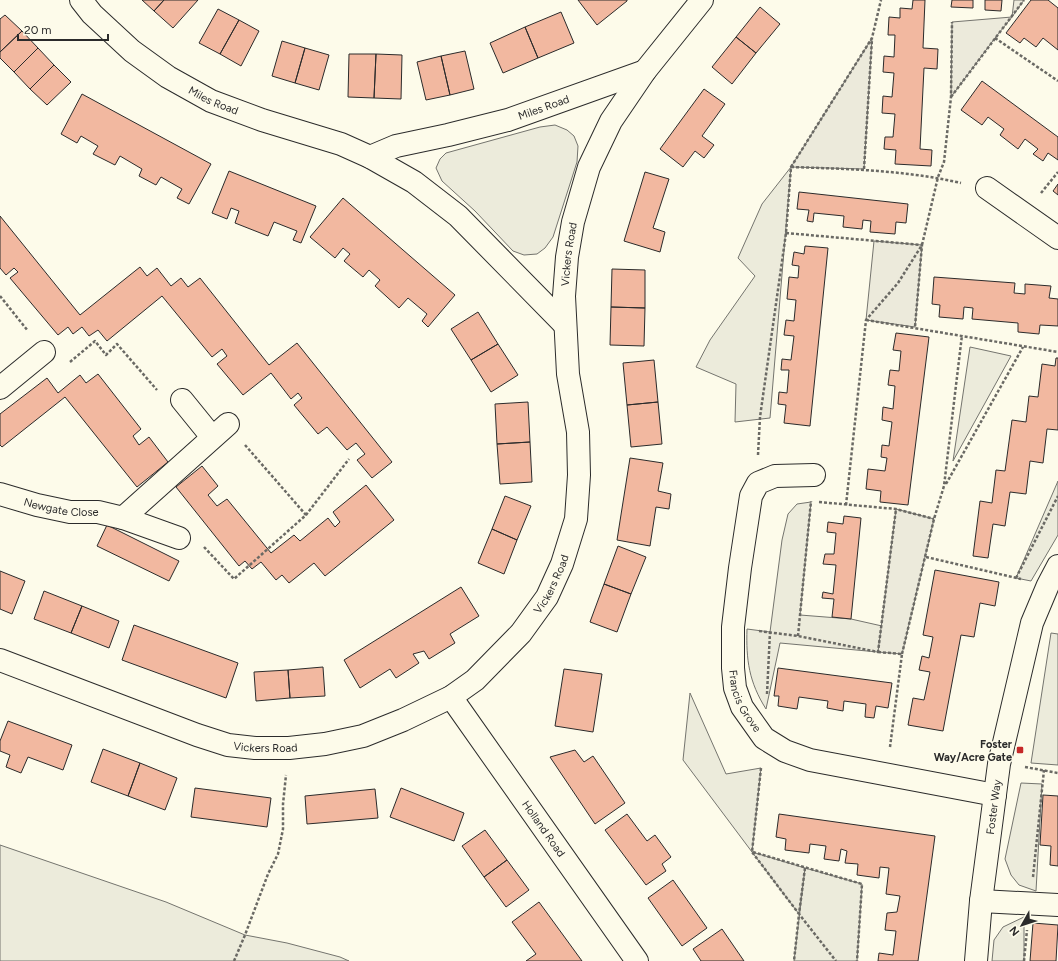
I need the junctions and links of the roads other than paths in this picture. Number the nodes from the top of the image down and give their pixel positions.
1 (81, 0) edge
2 (702, 0) edge
3 (645, 71) junction
4 (370, 157) junction
5 (987, 188) road end
6 (1058, 238) edge
7 (565, 325) junction
8 (41, 354) road end
9 (0, 388) edge
10 (182, 400) road end
11 (814, 475) road end
12 (0, 494) edge
13 (123, 518) junction
14 (179, 538) road end
15 (1058, 566) edge
16 (0, 660) edge
17 (451, 697) junction
18 (994, 794) junction
19 (981, 901) junction
20 (1058, 905) edge
21 (637, 961) edge
22 (976, 961) edge

1 - 4 street, Miles Road
2 - 3 street, Vickers Road
3 - 4 street, Miles Road
3 - 7 street, Vickers Road
4 - 7 street, Miles Road
5 - 6 street
7 - 17 street, Vickers Road
8 - 9 street
10 - 13 street
11 - 18 street, Francis Grove
12 - 13 street, Newgate Close
13 - 14 street, Newgate Close
15 - 18 street, Foster Way
16 - 17 street, Vickers Road
17 - 21 street, Holland Road
18 - 19 street, Foster Way
19 - 20 street
19 - 22 street, Foster Way

